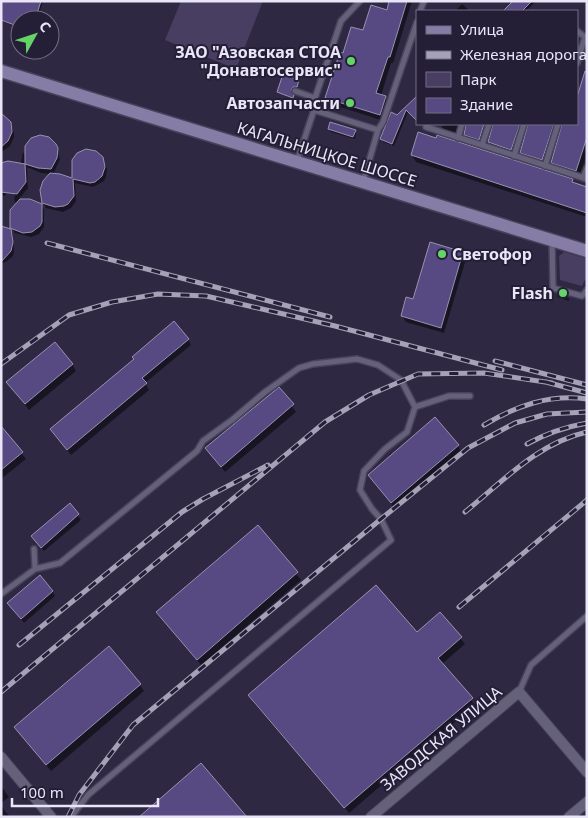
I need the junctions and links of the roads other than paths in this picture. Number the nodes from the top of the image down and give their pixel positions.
1 (360, 1) edge
2 (416, 25) edge
3 (578, 32) edge
4 (578, 60) edge
5 (1, 71) edge
6 (295, 91) dead end
7 (315, 98) junction
8 (314, 110) junction
9 (427, 125) edge
10 (462, 125) edge
11 (489, 125) edge
12 (524, 125) edge
13 (558, 125) edge
14 (378, 130) junction
15 (458, 138) junction
16 (482, 145) junction
17 (514, 156) junction
18 (297, 162) junction
19 (545, 166) junction
20 (587, 168) edge
21 (585, 178) edge
22 (363, 182) junction
23 (552, 240) junction
24 (587, 251) edge
25 (587, 290) edge
26 (470, 396) dead end
27 (415, 407) junction
28 (34, 549) dead end
29 (36, 569) junction
30 (1, 594) edge
31 (587, 616) edge
32 (519, 692) junction
33 (1, 757) edge
34 (587, 772) edge
35 (587, 802) edge
36 (51, 817) edge
37 (71, 817) edge
38 (371, 817) edge
39 (569, 817) edge

1 - 7 lane
2 - 14 lane
3 - 4 lane
5 - 18 main road, КАГАЛЬНИЦКОЕ ШОССЕ
6 - 7 lane
7 - 8 lane
8 - 14 lane
8 - 18 lane
9 - 15 lane
10 - 15 lane
11 - 16 lane
12 - 17 lane
13 - 19 lane
14 - 22 lane
15 - 16 lane
16 - 17 lane
17 - 19 lane
18 - 22 main road, КАГАЛЬНИЦКОЕ ШОССЕ
19 - 21 lane
20 - 21 lane
22 - 23 main road, КАГАЛЬНИЦКОЕ ШОССЕ
23 - 24 main road, КАГАЛЬНИЦКОЕ ШОССЕ
23 - 25 lane
26 - 27 lane
27 - 29 lane
27 - 37 lane
28 - 29 lane
29 - 30 lane
31 - 32 lane
32 - 34 street, ЗАВОДСКАЯ УЛИЦА
32 - 38 street, ЗАВОДСКАЯ УЛИЦА
33 - 36 street
35 - 39 street

